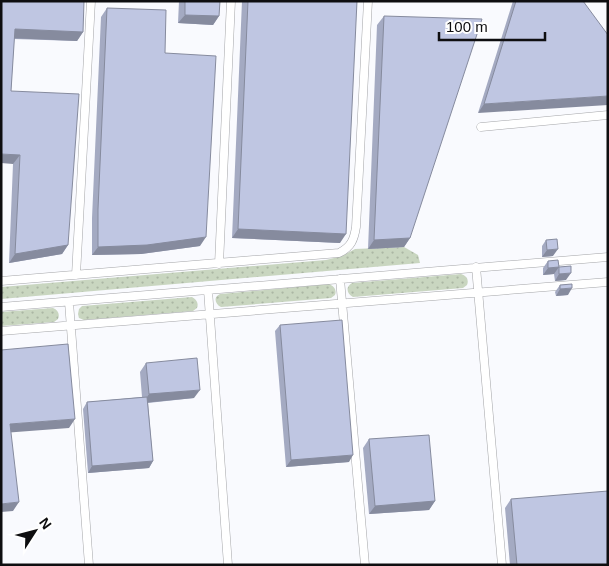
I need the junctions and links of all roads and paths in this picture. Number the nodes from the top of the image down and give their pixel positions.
1 (91, 1) edge
2 (231, 1) edge
3 (368, 1) edge
4 (608, 115) edge
5 (481, 127) dead end
6 (608, 257) edge
7 (220, 264) junction
8 (476, 267) junction
9 (76, 275) junction
10 (340, 279) junction
11 (1, 282) edge
12 (608, 282) edge
13 (208, 290) junction
14 (478, 292) junction
15 (69, 302) junction
16 (343, 303) junction
17 (1, 307) edge
18 (211, 314) junction
19 (70, 325) junction
20 (1, 331) edge
21 (89, 565) edge
22 (228, 565) edge
23 (365, 565) edge
24 (502, 565) edge

1 - 9 lane
2 - 7 lane
3 - 7 lane
4 - 5 lane
6 - 8 lane
7 - 9 lane
8 - 10 lane
8 - 14 lane
9 - 11 lane
10 - 13 lane
10 - 16 lane
12 - 14 lane
13 - 15 lane
13 - 18 lane
14 - 16 lane
14 - 24 lane
15 - 17 lane
15 - 19 lane
16 - 18 lane
16 - 23 lane
18 - 19 lane
18 - 22 lane
19 - 20 lane
19 - 21 lane

